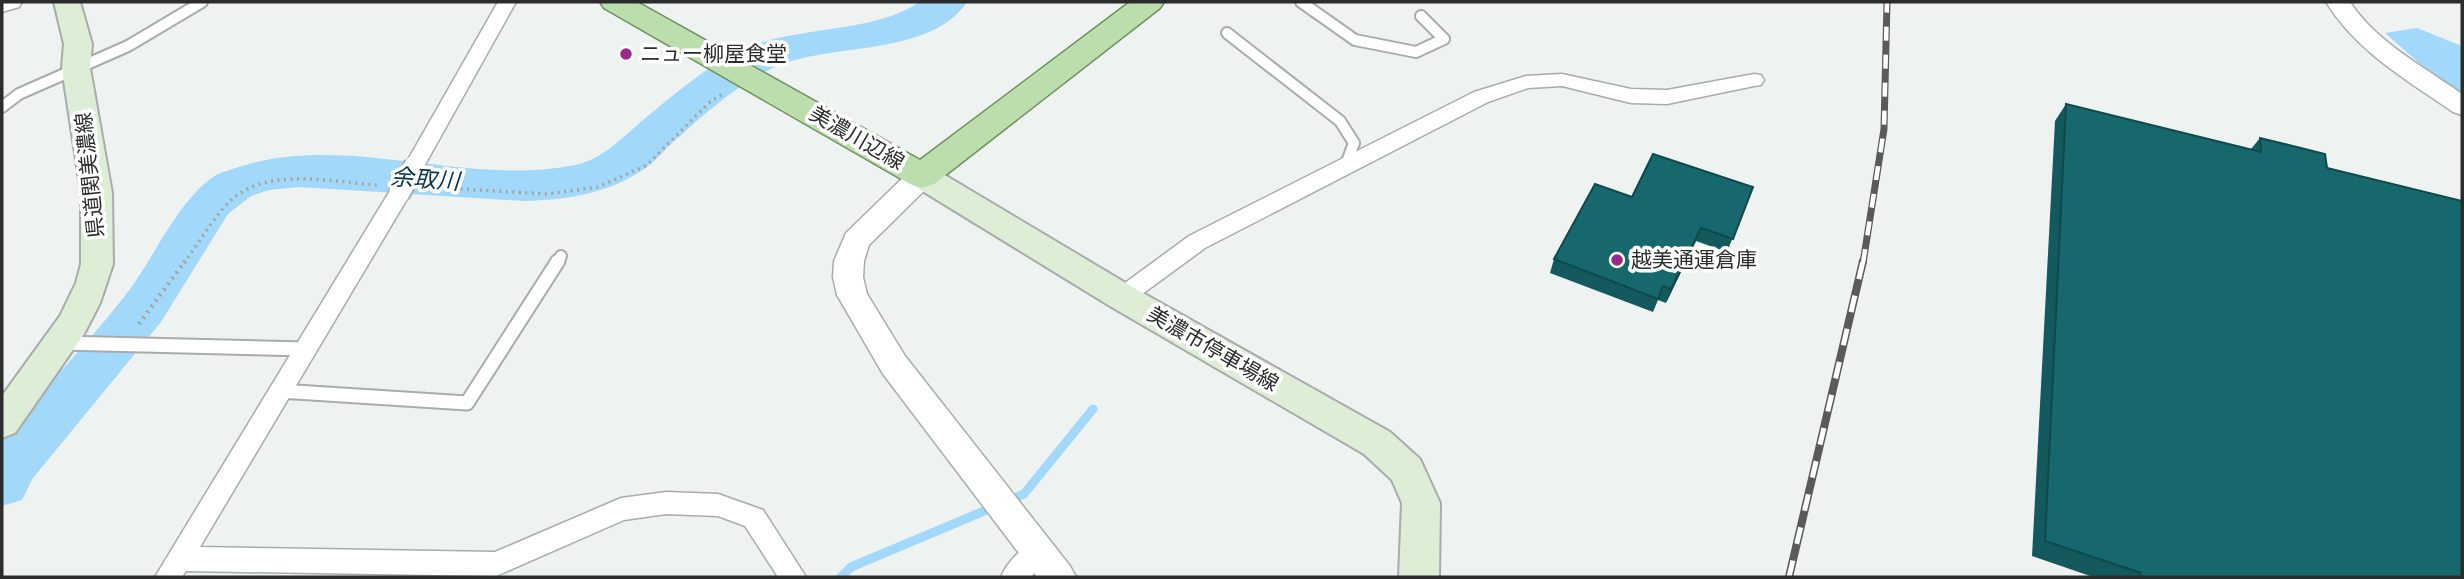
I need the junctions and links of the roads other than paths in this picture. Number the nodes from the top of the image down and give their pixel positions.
1 (10, 2) edge
2 (67, 2) edge
3 (202, 2) edge
4 (507, 2) edge
5 (1149, 2) edge
6 (1301, 2) edge
7 (2338, 2) edge
8 (2, 5) edge
9 (631, 5) edge
10 (1421, 16) dead end
11 (1227, 33) dead end
12 (699, 48) joint
13 (76, 68) junction
14 (749, 77) joint
15 (1754, 80) dead end
16 (2462, 106) edge
17 (2, 107) edge
18 (1345, 167) junction
19 (922, 176) junction
20 (561, 256) dead end
21 (1122, 297) junction
22 (59, 343) junction
23 (305, 349) junction
24 (280, 391) junction
25 (2, 423) edge
26 (1048, 565) edge
27 (173, 568) edge
28 (793, 577) edge
29 (1014, 577) edge
30 (1419, 577) edge

1 - 8 street
2 - 13 main road, 県道関美濃線
3 - 13 lane
4 - 23 street, bridge
5 - 19 main road, 美濃川辺線
6 - 10 lane
7 - 16 street
9 - 12 main road, 美濃川辺線
11 - 18 lane
12 - 14 main road, 美濃川辺線
13 - 17 lane
13 - 22 main road, 県道関美濃線
14 - 19 main road, 美濃川辺線
15 - 18 street
18 - 21 street
19 - 21 main road, 美濃市停車場線
19 - 26 street
20 - 24 lane
21 - 30 main road, 美濃市停車場線
22 - 23 lane
22 - 25 main road, 県道関美濃線
23 - 24 street
24 - 27 street
26 - 29 street
27 - 28 street

